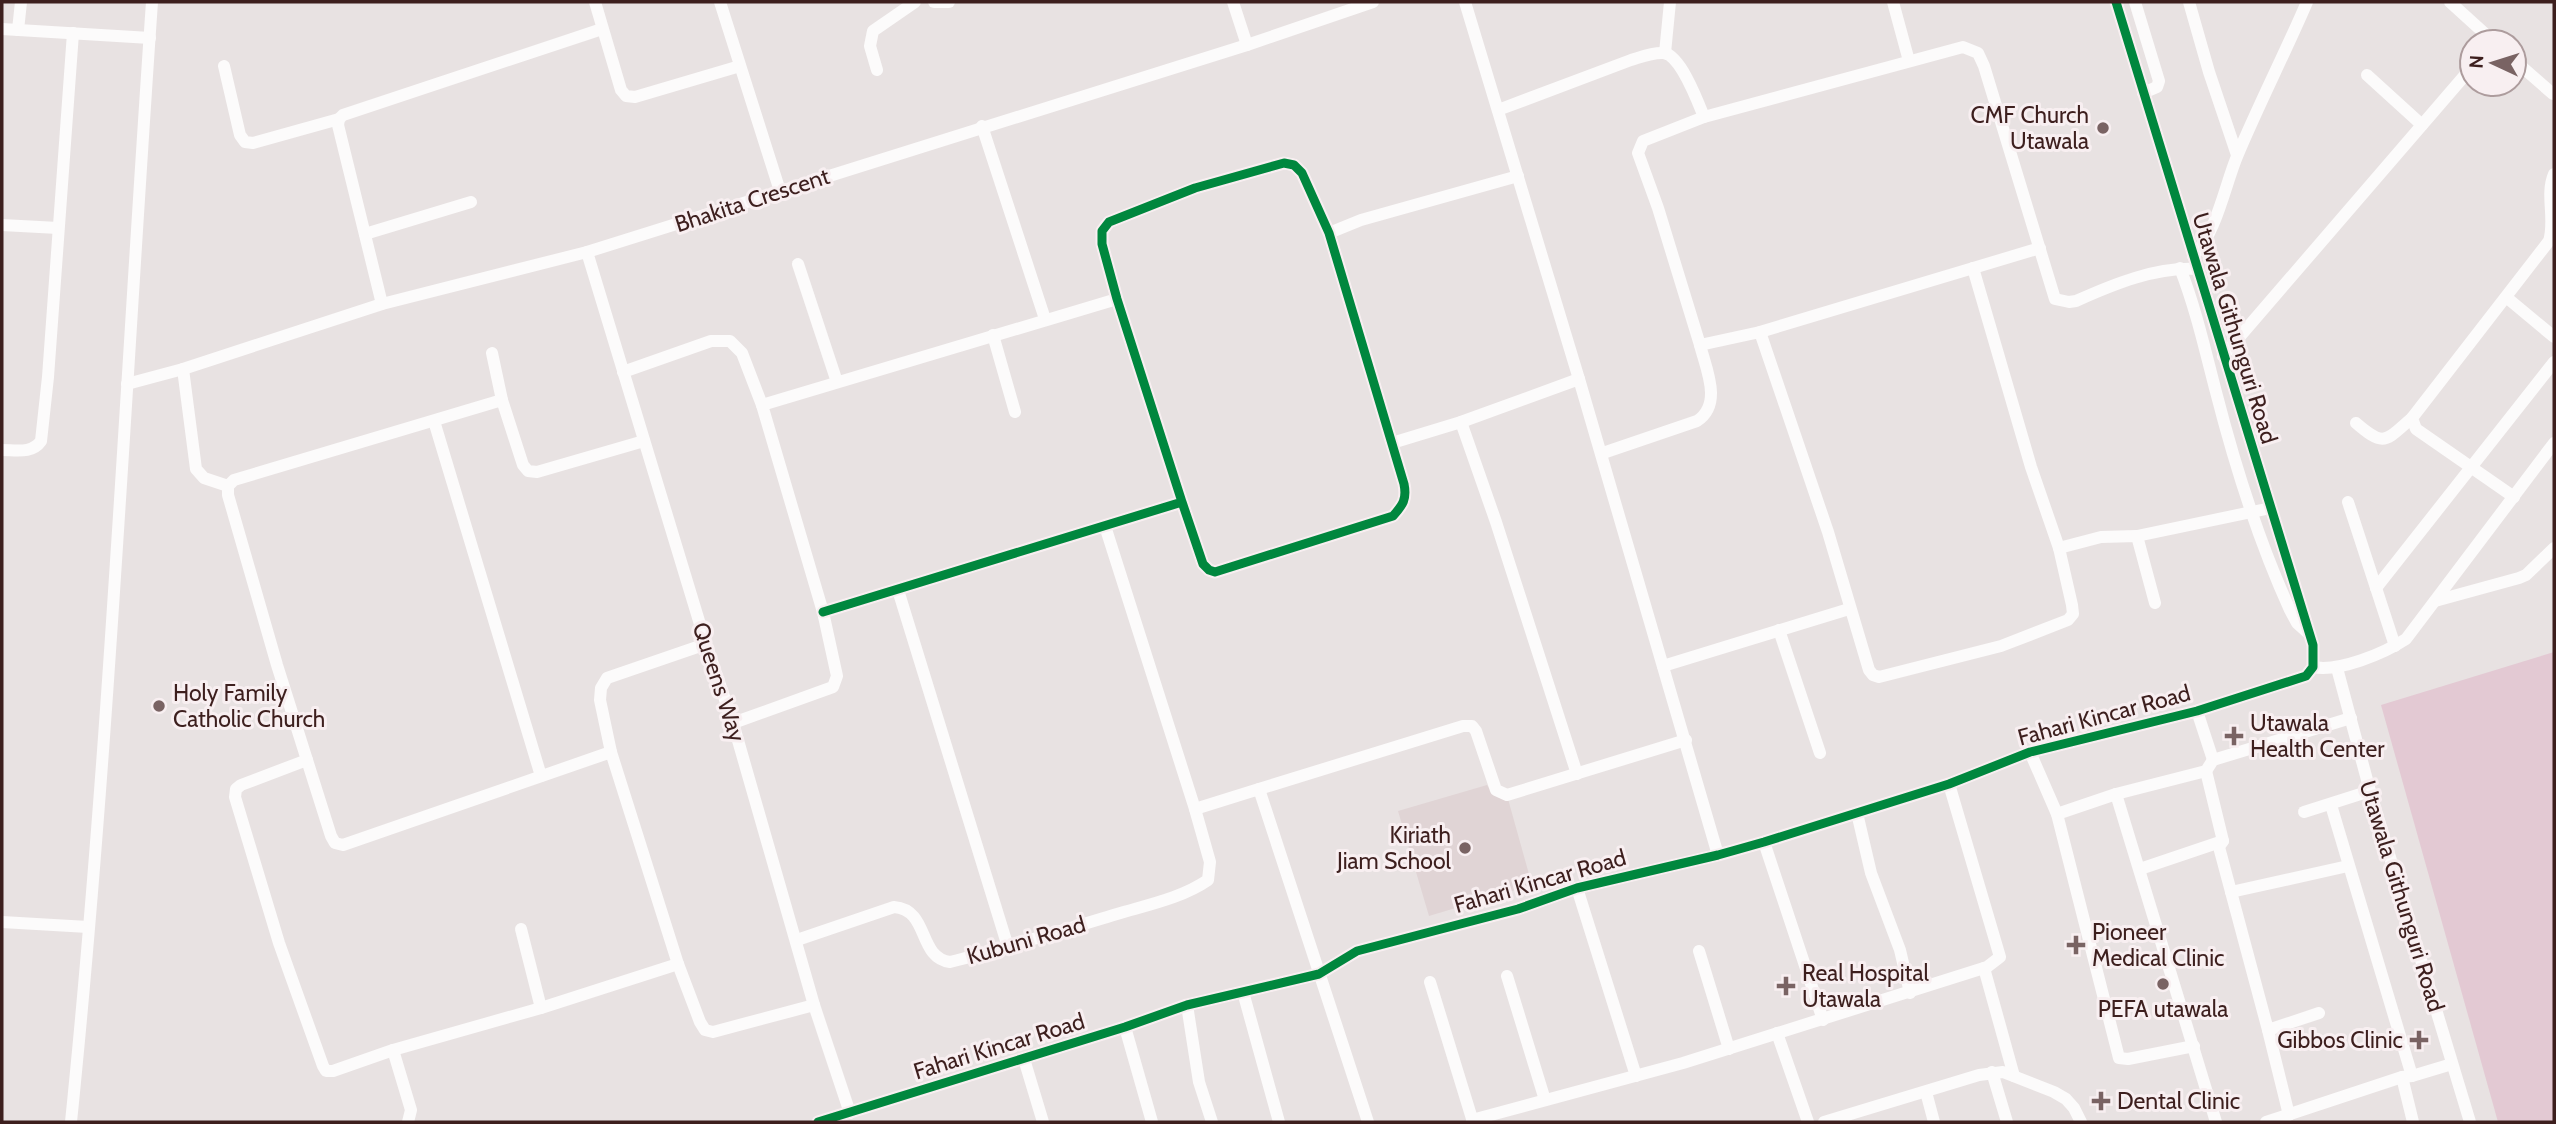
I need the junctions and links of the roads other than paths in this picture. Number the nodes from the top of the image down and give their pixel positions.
1 (21, 2) edge
2 (152, 2) edge
3 (595, 2) edge
4 (720, 2) edge
5 (915, 2) edge
6 (934, 2) edge
7 (949, 2) edge
8 (1233, 2) edge
9 (1373, 2) edge
10 (1465, 2) edge
11 (1670, 2) edge
12 (1893, 2) edge
13 (2116, 2) edge
14 (2135, 2) edge
15 (2189, 2) edge
16 (2200, 2) edge
17 (2307, 2) edge
18 (2450, 2) edge
19 (2139, 18) junction
20 (2193, 18) junction
21 (2122, 23) junction
22 (2479, 28) edge
23 (2, 29) edge
24 (602, 29) junction
25 (18, 30) junction
26 (73, 33) junction
27 (150, 38) junction
28 (1247, 45) junction
29 (1665, 53) junction
30 (1909, 61) junction
31 (224, 66) dead end
32 (740, 66) junction
33 (877, 70) dead end
34 (2528, 72) edge
35 (2367, 75) dead end
36 (2458, 83) edge
37 (2143, 93) junction
38 (2553, 94) edge
39 (1498, 110) junction
40 (1704, 117) junction
41 (338, 118) junction
42 (2422, 125) junction
43 (982, 127) junction
44 (2238, 155) junction
45 (2554, 174) edge
46 (1518, 176) junction
47 (780, 191) junction
48 (471, 202) dead end
49 (2, 225) edge
50 (58, 228) junction
51 (1329, 233) junction
52 (365, 234) junction
53 (2040, 248) junction
54 (587, 252) junction
55 (2193, 256) junction
56 (798, 264) dead end
57 (1973, 268) junction
58 (2180, 268) junction
59 (2197, 269) junction
60 (2506, 297) junction
61 (1117, 299) junction
62 (382, 304) junction
63 (2201, 304) junction
64 (1045, 319) junction
65 (1760, 332) junction
66 (993, 335) junction
67 (2554, 337) edge
68 (1700, 345) junction
69 (492, 353) dead end
70 (2223, 356) junction
71 (2554, 362) edge
72 (183, 369) junction
73 (622, 372) junction
74 (1579, 379) junction
75 (837, 382) junction
76 (127, 384) junction
77 (2233, 389) junction
78 (2216, 394) junction
79 (502, 401) junction
80 (762, 405) junction
81 (1015, 412) dead end
82 (2412, 418) junction
83 (434, 421) junction
84 (1461, 422) junction
85 (2356, 423) dead end
86 (644, 441) junction
87 (1392, 443) junction
88 (2554, 443) edge
89 (2, 450) edge
90 (1603, 453) junction
91 (2472, 468) junction
92 (228, 486) junction
93 (2514, 497) junction
94 (1182, 502) junction
95 (2348, 502) dead end
96 (2271, 508) junction
97 (2251, 513) junction
98 (1105, 526) junction
99 (2137, 536) junction
100 (2059, 548) junction
101 (2554, 548) edge
102 (2287, 562) junction
103 (2272, 568) junction
104 (2376, 588) junction
105 (898, 590) junction
106 (2435, 601) junction
107 (2155, 603) dead end
108 (1849, 609) junction
109 (823, 612) junction
110 (1779, 630) junction
111 (2310, 634) junction
112 (706, 644) junction
113 (2395, 646) junction
114 (1663, 666) junction
115 (2313, 667) junction
116 (2337, 668) junction
117 (2197, 711) junction
118 (2351, 718) junction
119 (733, 723) junction
120 (1686, 740) junction
121 (611, 752) junction
122 (2030, 752) junction
123 (1820, 753) dead end
124 (307, 760) junction
125 (2209, 765) junction
126 (1577, 774) junction
127 (541, 776) junction
128 (1949, 784) junction
129 (1259, 789) junction
130 (2370, 791) junction
131 (2116, 794) junction
132 (2331, 805) junction
133 (1195, 808) junction
134 (2304, 812) dead end
135 (1857, 813) junction
136 (2057, 814) junction
137 (2223, 841) junction
138 (1764, 842) junction
139 (1718, 855) junction
140 (2348, 866) junction
141 (2140, 869) junction
142 (1577, 888) junction
143 (2231, 892) junction
144 (2, 922) edge
145 (88, 927) junction
146 (521, 929) dead end
147 (797, 940) junction
148 (1008, 947) junction
149 (1699, 951) dead end
150 (678, 964) junction
151 (1984, 968) junction
152 (1320, 974) junction
153 (1507, 976) dead end
154 (1430, 982) dead end
155 (1243, 992) junction
156 (1910, 993) junction
157 (814, 1005) junction
158 (1187, 1005) junction
159 (541, 1008) junction
160 (2319, 1013) dead end
161 (1823, 1020) junction
162 (1125, 1027) junction
163 (2268, 1030) junction
164 (1777, 1033) junction
165 (2194, 1046) junction
166 (1729, 1049) junction
167 (393, 1050) junction
168 (1024, 1059) junction
169 (2452, 1064) junction
170 (1992, 1072) junction
171 (1636, 1076) junction
172 (2014, 1076) junction
173 (2407, 1077) junction
174 (1926, 1092) junction
175 (1545, 1100) junction
176 (850, 1113) junction
177 (2289, 1115) junction
178 (1857, 1117) edge
179 (837, 1120) edge
180 (1472, 1121) edge
181 (71, 1122) edge
182 (408, 1122) edge
183 (818, 1122) edge
184 (1043, 1122) edge
185 (1152, 1122) edge
186 (1212, 1122) edge
187 (1279, 1122) edge
188 (1368, 1122) edge
189 (1808, 1122) edge
190 (1824, 1122) edge
191 (1934, 1122) edge
192 (2007, 1122) edge
193 (2081, 1122) edge
194 (2216, 1122) edge
195 (2266, 1122) edge
196 (2413, 1122) edge
197 (2470, 1122) edge

1 - 25 street
2 - 27 street
3 - 24 street
4 - 32 street
5 - 33 street
6 - 7 street
8 - 28 street
9 - 28 street, Bhakita Crescent
10 - 39 street
11 - 29 street
12 - 30 street
13 - 21 street, Utawala Githunguri Road
14 - 19 street
15 - 20 street
16 - 20 street
17 - 44 street
18 - 22 street
19 - 21 street
19 - 37 street
20 - 44 street
21 - 37 street, Utawala Githunguri Road
23 - 25 street
24 - 32 street
24 - 41 street
25 - 26 street
26 - 27 street
26 - 50 street
27 - 76 street
28 - 43 street, Bhakita Crescent
29 - 39 street
29 - 40 street
30 - 40 street
30 - 53 street
31 - 41 street
32 - 47 street
34 - 38 street
35 - 42 street
36 - 42 street
37 - 55 street, Utawala Githunguri Road
39 - 46 street
40 - 68 street
41 - 52 street
42 - 70 street
43 - 47 street, Bhakita Crescent
43 - 64 street
44 - 55 street
45 - 60 street
46 - 51 street
46 - 74 street
47 - 54 street, Bhakita Crescent
48 - 52 street
49 - 50 street
50 - 89 street
51 - 61 street
51 - 87 street
52 - 62 street
53 - 57 street
53 - 58 street
54 - 62 street, Bhakita Crescent
54 - 73 street, Queens Way
55 - 59 street, Utawala Githunguri Road
56 - 75 street
57 - 65 street
57 - 100 street
58 - 59 street
58 - 63 street
59 - 63 street, Utawala Githunguri Road
60 - 67 street
60 - 82 street
61 - 64 street
61 - 94 street
62 - 72 street, Bhakita Crescent
63 - 70 street, Utawala Githunguri Road
63 - 78 street
64 - 66 street
65 - 68 street
65 - 108 street
66 - 75 street
66 - 81 street
68 - 90 street
69 - 79 street
70 - 77 street, Utawala Githunguri Road
71 - 91 street
72 - 76 street, Bhakita Crescent
72 - 92 street
73 - 80 street
73 - 86 street, Queens Way
74 - 84 street
74 - 90 street
75 - 80 street
76 - 145 street
77 - 78 street
77 - 96 street, Utawala Githunguri Road
78 - 97 street
79 - 83 street
79 - 86 street
80 - 109 street
82 - 85 street
82 - 91 street
83 - 92 street
83 - 127 street
84 - 87 street
84 - 126 street
86 - 112 street, Queens Way
87 - 94 street
88 - 93 street
90 - 114 street
91 - 93 street
91 - 104 street
92 - 124 street
93 - 106 street
94 - 98 street
95 - 104 street
96 - 97 street
96 - 102 street, Utawala Githunguri Road
97 - 99 street
97 - 103 street
98 - 105 street
98 - 133 street
99 - 100 street
99 - 107 street
100 - 108 street
101 - 106 street
102 - 103 street
102 - 111 street, Utawala Githunguri Road
103 - 111 street
104 - 113 street
105 - 109 street
105 - 148 street
106 - 113 street
108 - 110 street
109 - 119 street
110 - 114 street
110 - 123 street
111 - 115 street, Utawala Githunguri Road
112 - 119 street, Queens Way
112 - 121 street
113 - 116 street
114 - 120 street
115 - 116 street
115 - 117 street, Fahari Kincar Road
116 - 118 street, Utawala Githunguri Road
117 - 122 street, Fahari Kincar Road
117 - 125 street
118 - 125 street
118 - 130 street, Utawala Githunguri Road
119 - 147 street, Queens Way
120 - 126 street
120 - 139 street
121 - 127 street
121 - 150 street
122 - 128 street, Fahari Kincar Road
122 - 136 street
124 - 127 street
124 - 167 street
125 - 131 street
125 - 137 street
126 - 129 street
128 - 135 street, Fahari Kincar Road
128 - 151 street
129 - 133 street
129 - 152 street
130 - 132 street
130 - 169 street, Utawala Githunguri Road
131 - 136 street
131 - 141 street
132 - 134 street
132 - 140 street
133 - 148 street, Kubuni Road
135 - 138 street, Fahari Kincar Road
135 - 156 street
136 - 165 street
137 - 141 street
137 - 143 street
138 - 139 street, Fahari Kincar Road
138 - 161 street
139 - 142 street, Fahari Kincar Road
140 - 143 street
140 - 173 street
141 - 165 street
142 - 152 street, Fahari Kincar Road
142 - 171 street
143 - 163 street
144 - 145 street
145 - 181 street
146 - 159 street
147 - 148 street, Kubuni Road
147 - 157 street, Queens Way
149 - 166 street
150 - 157 street
150 - 159 street
151 - 156 street
151 - 172 street
152 - 155 street, Fahari Kincar Road
152 - 188 street
153 - 175 street
154 - 180 street
155 - 158 street, Fahari Kincar Road
155 - 187 street
156 - 161 street
157 - 176 street, Queens Way
158 - 162 street, Fahari Kincar Road
158 - 186 street
159 - 167 street
160 - 163 street
161 - 164 street
162 - 168 street, Fahari Kincar Road
162 - 185 street
163 - 177 street
164 - 166 street
164 - 189 street
165 - 194 street
166 - 171 street
167 - 182 street
168 - 176 street, Fahari Kincar Road
168 - 184 street
169 - 173 street
169 - 197 street, Utawala Githunguri Road
170 - 172 street
170 - 174 street
170 - 192 street
171 - 175 street
172 - 193 street
173 - 177 street
173 - 196 street
174 - 178 street
174 - 191 street
175 - 180 street
176 - 179 street, Fahari Kincar Road
177 - 195 street
178 - 190 street
179 - 183 street, Fahari Kincar Road

